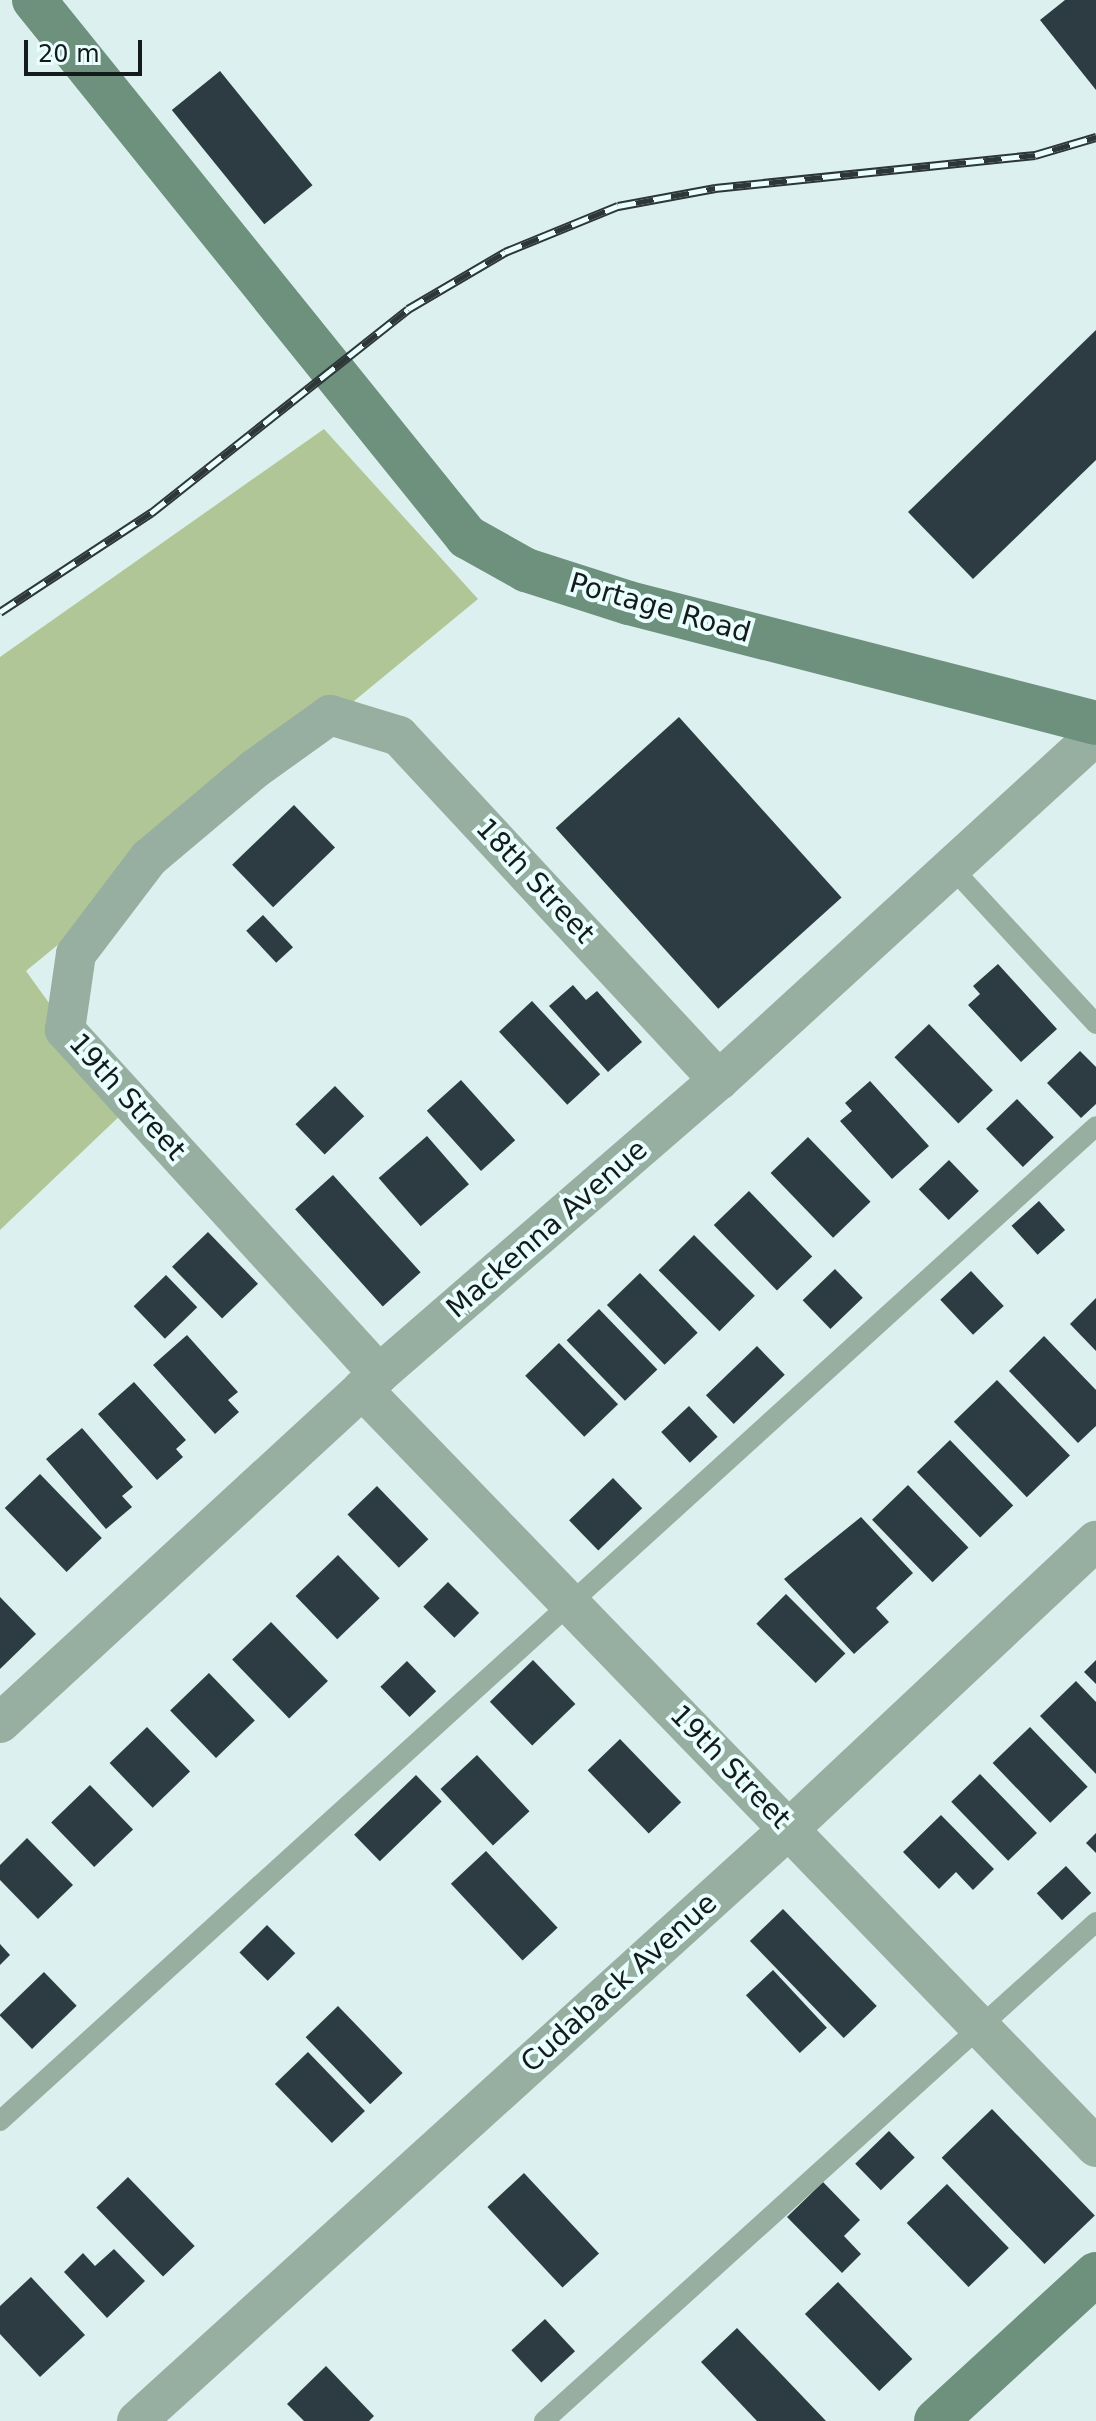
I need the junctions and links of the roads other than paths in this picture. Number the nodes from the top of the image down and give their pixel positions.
1 (34, 0) edge
2 (330, 715) joint
3 (1096, 723) edge
4 (1096, 735) edge
5 (953, 869) junction
6 (1096, 1024) edge
7 (719, 1080) junction
8 (1096, 1126) edge
9 (370, 1382) junction
10 (1096, 1541) edge
11 (574, 1603) junction
12 (0, 1723) edge
13 (789, 1829) junction
14 (1096, 1922) edge
15 (982, 2029) junction
16 (0, 2121) edge
17 (1096, 2147) edge
18 (1096, 2274) edge
19 (137, 2421) edge
20 (544, 2421) edge
21 (936, 2421) edge

1 - 3 street, Portage Road
2 - 7 street, 18th Street
2 - 9 street, 19th Street
4 - 5 street, Mackenna Avenue
5 - 6 lane
5 - 7 street, Mackenna Avenue
7 - 9 street, Mackenna Avenue
8 - 11 lane
9 - 11 street, 19th Street
9 - 12 street, Mackenna Avenue
10 - 13 street, Cudaback Avenue
11 - 13 street, 19th Street
11 - 16 lane
13 - 15 street, 19th Street
13 - 19 street, Cudaback Avenue
14 - 15 lane
15 - 17 street, 19th Street
15 - 20 lane
18 - 21 street

